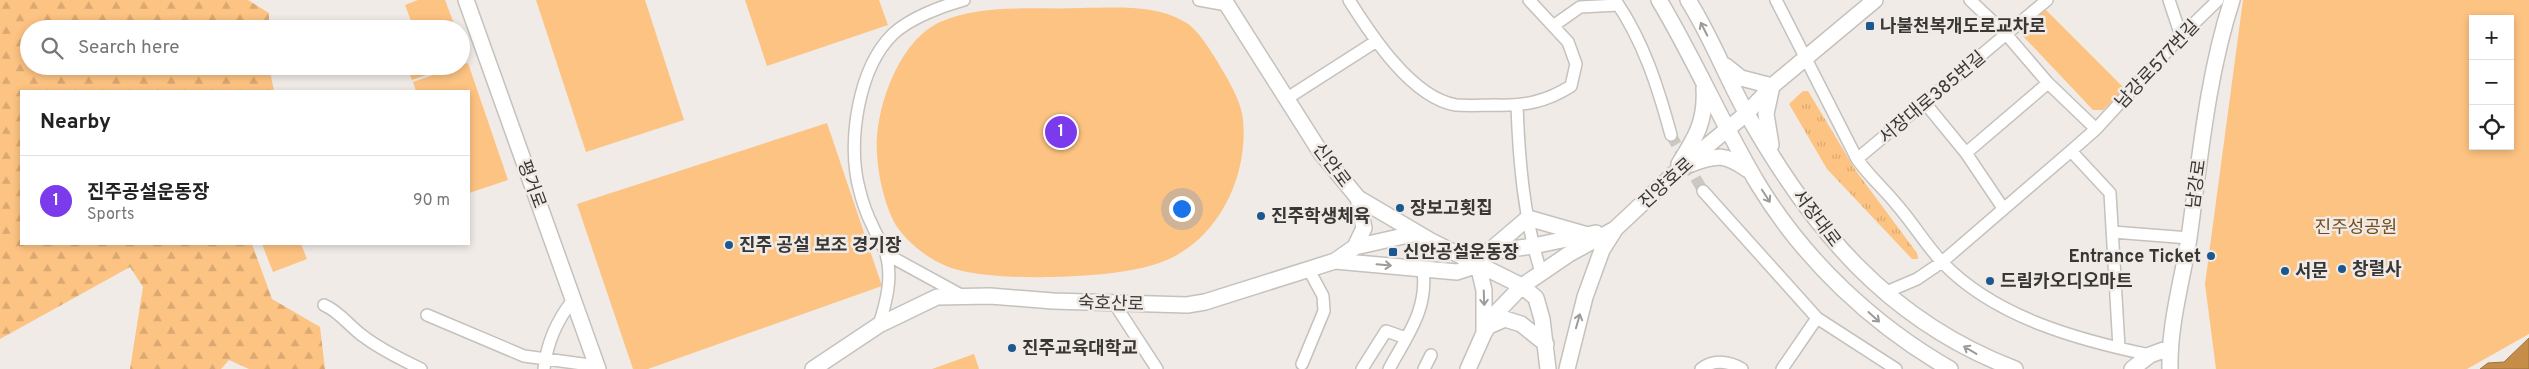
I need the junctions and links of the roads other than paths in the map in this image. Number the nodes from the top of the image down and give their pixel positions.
1 (466, 0) edge
2 (964, 0) edge
3 (1199, 0) edge
4 (1349, 0) edge
5 (1529, 0) edge
6 (1659, 0) edge
7 (1688, 0) edge
8 (1776, 0) edge
9 (1875, 0) edge
10 (1970, 0) edge
11 (2047, 0) edge
12 (2169, 0) edge
13 (2218, 0) edge
14 (2232, 0) edge
15 (1226, 2) edge
16 (1616, 2) edge
17 (1553, 26) junction
18 (2006, 34) junction
19 (2181, 36) junction
20 (1375, 42) junction
21 (1806, 58) junction
22 (1720, 60) junction
23 (2048, 84) junction
24 (1704, 85) junction
25 (1772, 86) junction
26 (1286, 99) junction
27 (1926, 103) junction
28 (1518, 106) junction
29 (1747, 113) junction
30 (1729, 128) junction
31 (2096, 129) junction
32 (1671, 135) tunnel mouth
33 (2071, 151) junction
34 (1966, 153) junction
35 (1774, 159) junction
36 (1857, 159) junction
37 (1675, 173) junction
38 (1752, 173) junction
39 (1703, 191) tunnel mouth
40 (1358, 198) junction
41 (2003, 208) junction
42 (1528, 218) junction
43 (1615, 229) junction
44 (2113, 232) junction
45 (1417, 233) junction
46 (1588, 235) junction
47 (2189, 238) junction
48 (1533, 246) junction
49 (1354, 247) junction
50 (886, 254) junction
51 (1482, 259) junction
52 (1335, 261) junction
53 (1942, 262) junction
54 (1423, 269) junction
55 (1309, 270) junction
56 (1542, 272) junction
57 (1522, 286) junction
58 (1884, 293) junction
59 (961, 295) junction
60 (573, 300) junction
61 (1114, 303) junction
62 (324, 305) dead end
63 (427, 315) dead end
64 (1816, 318) junction
65 (879, 325) junction
66 (1487, 329) junction
67 (1406, 338) junction
68 (1546, 344) junction
69 (2119, 348) junction
70 (2169, 348) junction
71 (1431, 355) dead end
72 (2150, 355) junction
73 (1302, 364) dead end
74 (544, 365) edge
75 (597, 368) edge
76 (421, 369) edge
77 (813, 369) edge
78 (1157, 369) edge
79 (1362, 369) edge
80 (1389, 369) edge
81 (1424, 369) edge
82 (1468, 369) edge
83 (1547, 369) edge
84 (1567, 369) edge
85 (1701, 369) edge
86 (1742, 369) edge
87 (1782, 369) edge
88 (1896, 369) edge
89 (1950, 369) edge
90 (2015, 369) edge
91 (2132, 369) edge
92 (2170, 369) edge

1 - 60 street, 평거로
2 - 50 street
3 - 15 street
4 - 20 street
5 - 17 street
6 - 24 street, 서장대로
22 -> 7 street, 서장대로
8 - 21 street
9 - 21 street, 진양호로
10 - 18 street
11 - 18 street, 서장대로385번길
12 - 19 street
13 - 19 street, 남강로577번길
14 - 47 street, 남강로
15 - 26 street, 신안로
16 - 17 street
16 - 32 street, 진양호로
17 - 28 street
18 - 23 street
18 - 27 street, 서장대로385번길
19 - 31 street, 남강로577번길
20 - 26 street
20 - 28 street
21 - 25 street, 진양호로
21 - 36 street
22 - 25 street
22 - 29 street, 서장대로
23 - 31 street
23 - 34 street
24 - 30 street, 서장대로
24 - 37 street
25 - 29 street, 진양호로
25 - 35 street
26 - 40 street, 신안로
27 - 34 street
27 - 36 street, 서장대로385번길
28 - 42 street
29 - 30 street, 진양호로
29 - 35 street, 서장대로
30 - 37 street, 진양호로
30 - 38 street, 서장대로
31 - 33 street, 남강로577번길
33 - 41 street, 남강로577번길
33 - 44 street
34 - 41 street
35 - 58 street, 서장대로
36 - 53 street
37 - 38 street
37 - 43 street, 진양호로
38 -> 89 street, 서장대로
39 - 64 street, 진양호로
40 - 45 street, 신안로
40 - 49 street
41 - 53 street, 남강로577번길
42 - 46 street
42 - 48 street
42 - 51 street
43 - 46 street
43 - 56 street, 진양호로
84 -> 43 street
44 - 47 street
44 - 69 street
45 - 49 street, 숙호산로
45 - 51 street, 신안로
46 - 48 street
47 - 70 street, 남강로
48 - 51 street
48 - 56 street
49 - 52 street, 숙호산로
50 - 59 street
50 - 65 street
51 - 54 street
51 - 57 street
51 -> 66 street
52 -> 54 street
52 - 55 street, 숙호산로
53 - 58 street, 남강로577번길
53 - 69 street
54 - 67 street
55 - 61 street, 숙호산로
55 - 73 street
56 - 57 street, 진양호로
57 - 66 street, 진양호로
57 - 68 street
90 -> 58 street, 서장대로
59 - 61 street, 숙호산로
59 - 65 street, 숙호산로
60 - 74 street
60 - 75 street, 평거로
61 - 78 street
62 - 76 street
63 - 74 street
64 - 87 street
64 - 88 street
65 - 77 street, 숙호산로
66 - 68 street
66 - 82 street, 진양호로
67 - 79 street
67 - 80 street
68 - 83 street
69 - 72 street
70 - 72 street
70 - 92 street, 남강로
71 - 81 street
72 - 91 street
74 - 75 street
85 - 86 street

